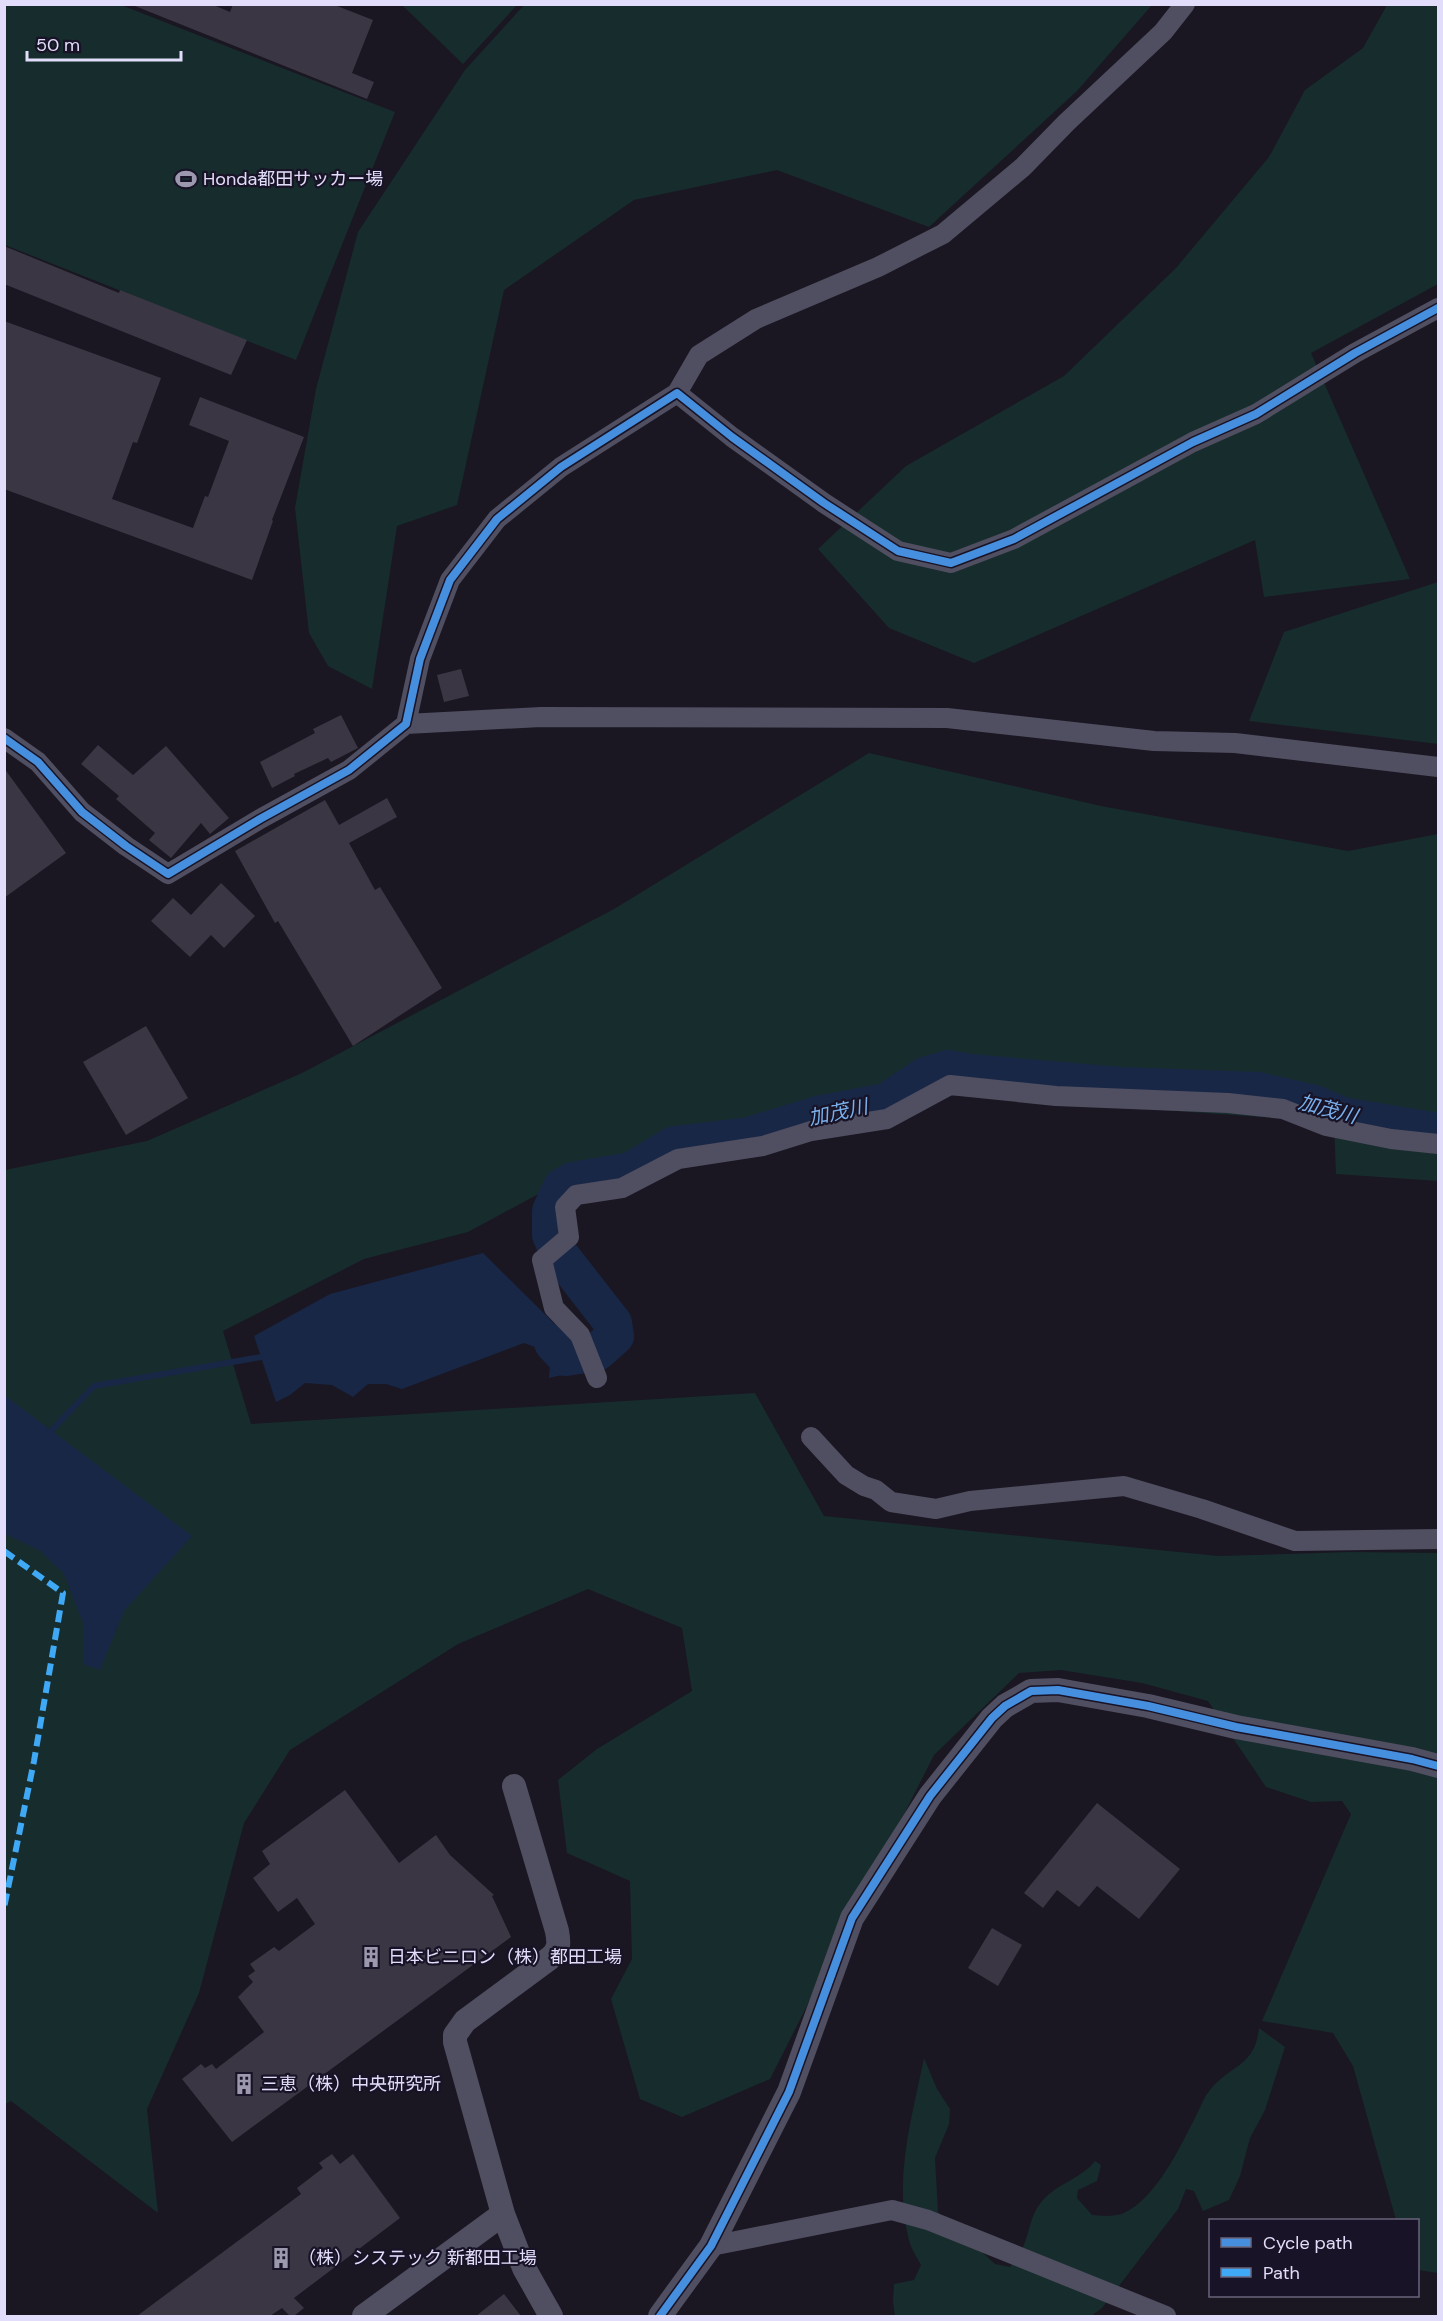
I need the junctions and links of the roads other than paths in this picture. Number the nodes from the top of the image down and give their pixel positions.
1 (1185, 4) edge
2 (1438, 308) edge
3 (677, 393) junction
4 (406, 724) junction
5 (4, 738) edge
6 (1438, 767) edge
7 (1438, 1144) edge
8 (597, 1378) dead end
9 (811, 1437) dead end
10 (1438, 1539) edge
11 (1438, 1766) edge
12 (514, 1785) dead end
13 (503, 2214) junction
14 (711, 2246) junction
15 (364, 2316) edge
16 (551, 2316) edge
17 (660, 2316) edge
18 (1166, 2316) edge

1 - 3 street
2 - 3 street
3 - 4 street
4 - 5 street
4 - 6 street
7 - 8 street
9 - 10 street
11 - 14 street
12 - 13 street
13 - 15 street
13 - 16 street
14 - 17 street
14 - 18 street

